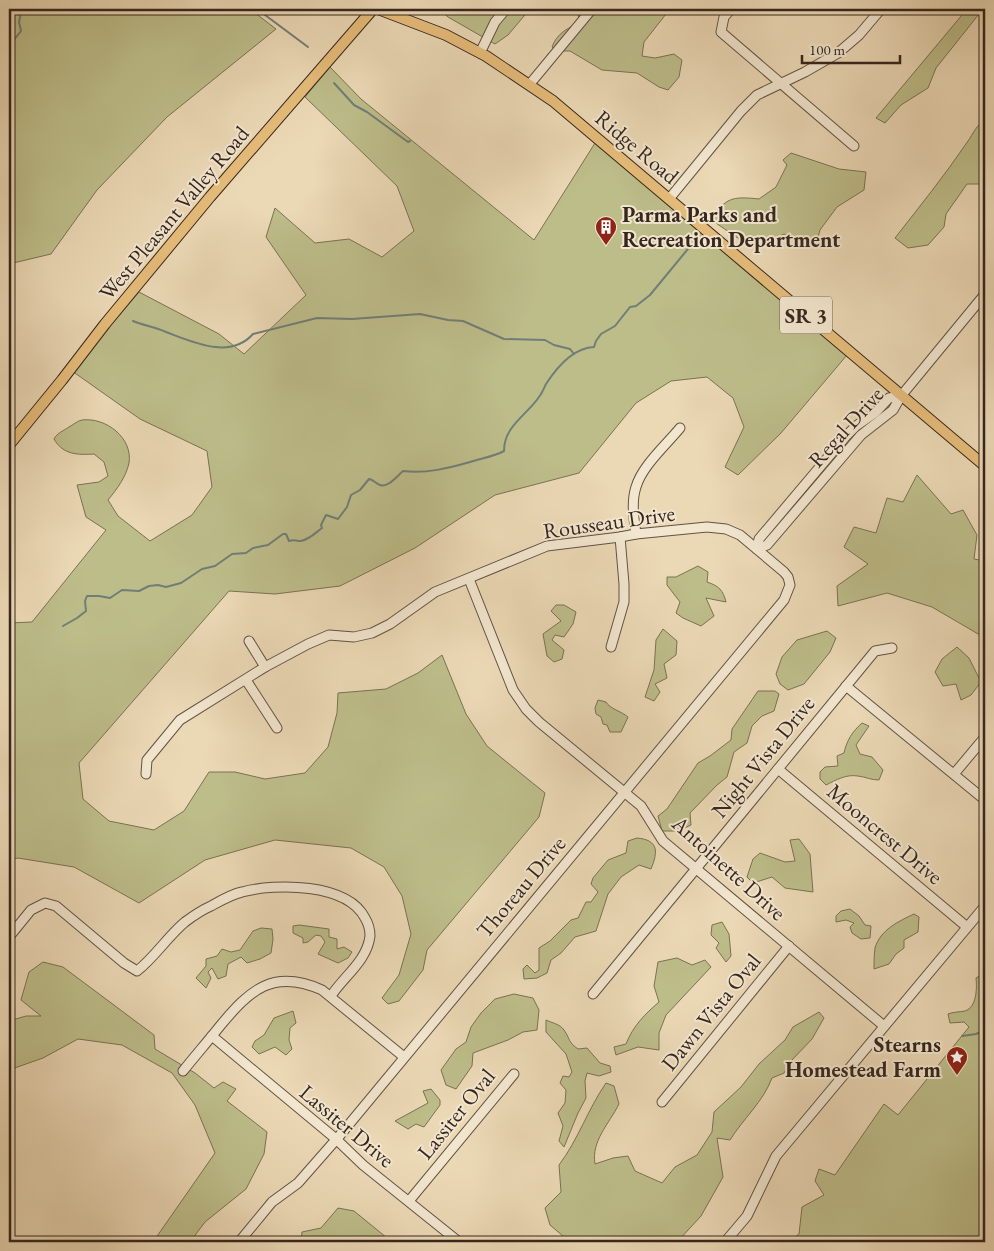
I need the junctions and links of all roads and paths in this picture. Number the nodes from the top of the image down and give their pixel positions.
1 (373, 9) edge
2 (378, 9) edge
3 (506, 9) edge
4 (592, 9) edge
5 (731, 9) edge
6 (881, 9) edge
7 (480, 53) junction
8 (781, 83) junction
9 (529, 85) junction
10 (854, 146) dead end
11 (669, 198) junction
12 (985, 294) edge
13 (901, 396) junction
14 (680, 428) dead end
15 (9, 445) edge
16 (832, 454) junction
17 (840, 460) junction
18 (985, 466) edge
19 (636, 534) junction
20 (620, 538) junction
21 (757, 549) junction
22 (469, 579) junction
23 (249, 642) dead end
24 (611, 647) dead end
25 (892, 648) dead end
26 (265, 668) junction
27 (246, 680) junction
28 (846, 686) junction
29 (277, 728) dead end
30 (985, 737) edge
31 (778, 769) junction
32 (146, 774) dead end
33 (954, 774) junction
34 (625, 792) junction
35 (985, 800) edge
36 (696, 868) junction
37 (985, 906) edge
38 (967, 927) junction
39 (9, 937) edge
40 (789, 946) junction
41 (593, 994) dead end
42 (331, 996) junction
43 (884, 1026) junction
44 (212, 1036) junction
45 (404, 1057) junction
46 (183, 1071) dead end
47 (514, 1074) dead end
48 (662, 1102) dead end
49 (336, 1139) junction
50 (409, 1201) junction
51 (239, 1242) edge
52 (459, 1242) edge
53 (725, 1242) edge

1 - 15 main road, West Pleasant Valley Road
2 - 7 main road, Ridge Road / SR 3
3 - 7 street
4 - 9 street
5 - 8 street
6 - 8 street
7 - 9 main road, Ridge Road / SR 3
8 - 10 street
8 - 11 street
9 - 11 main road, Ridge Road / SR 3
11 - 13 main road, Ridge Road / SR 3
12 - 13 street
13 - 16 street, Regal Drive
13 - 17 street, Regal Drive
13 - 18 main road, Ridge Road / SR 3
14 - 19 street
16 - 17 street
16 - 21 street, Regal Drive
17 - 21 street, Regal Drive
19 - 20 street, Rousseau Drive
19 - 21 street, Rousseau Drive
20 - 22 street, Rousseau Drive
20 - 24 street
21 - 34 street, Thoreau Drive
22 - 26 street, Rousseau Drive
22 - 34 street, Antoinette Drive
23 - 26 street
25 - 28 street, Night Vista Drive
26 - 27 street, Rousseau Drive
27 - 29 street
27 - 32 street, Rousseau Drive
28 - 31 street, Night Vista Drive
28 - 33 street
30 - 33 street
31 - 36 street, Night Vista Drive
31 - 38 street, Mooncrest Drive
33 - 35 street
34 - 36 street, Antoinette Drive
34 - 45 street, Thoreau Drive
36 - 40 street, Antoinette Drive
36 - 41 street, Night Vista Drive
37 - 38 street
38 - 43 street
39 - 42 street
40 - 43 street, Antoinette Drive
40 - 48 street, Dawn Vista Oval
42 - 44 street
42 - 45 street
43 - 53 street
44 - 46 street
44 - 49 street, Lassiter Drive
45 - 49 street, Thoreau Drive
47 - 50 street, Lassiter Oval
49 - 50 street, Lassiter Drive
49 - 51 street, Thoreau Drive
50 - 52 street, Lassiter Drive

